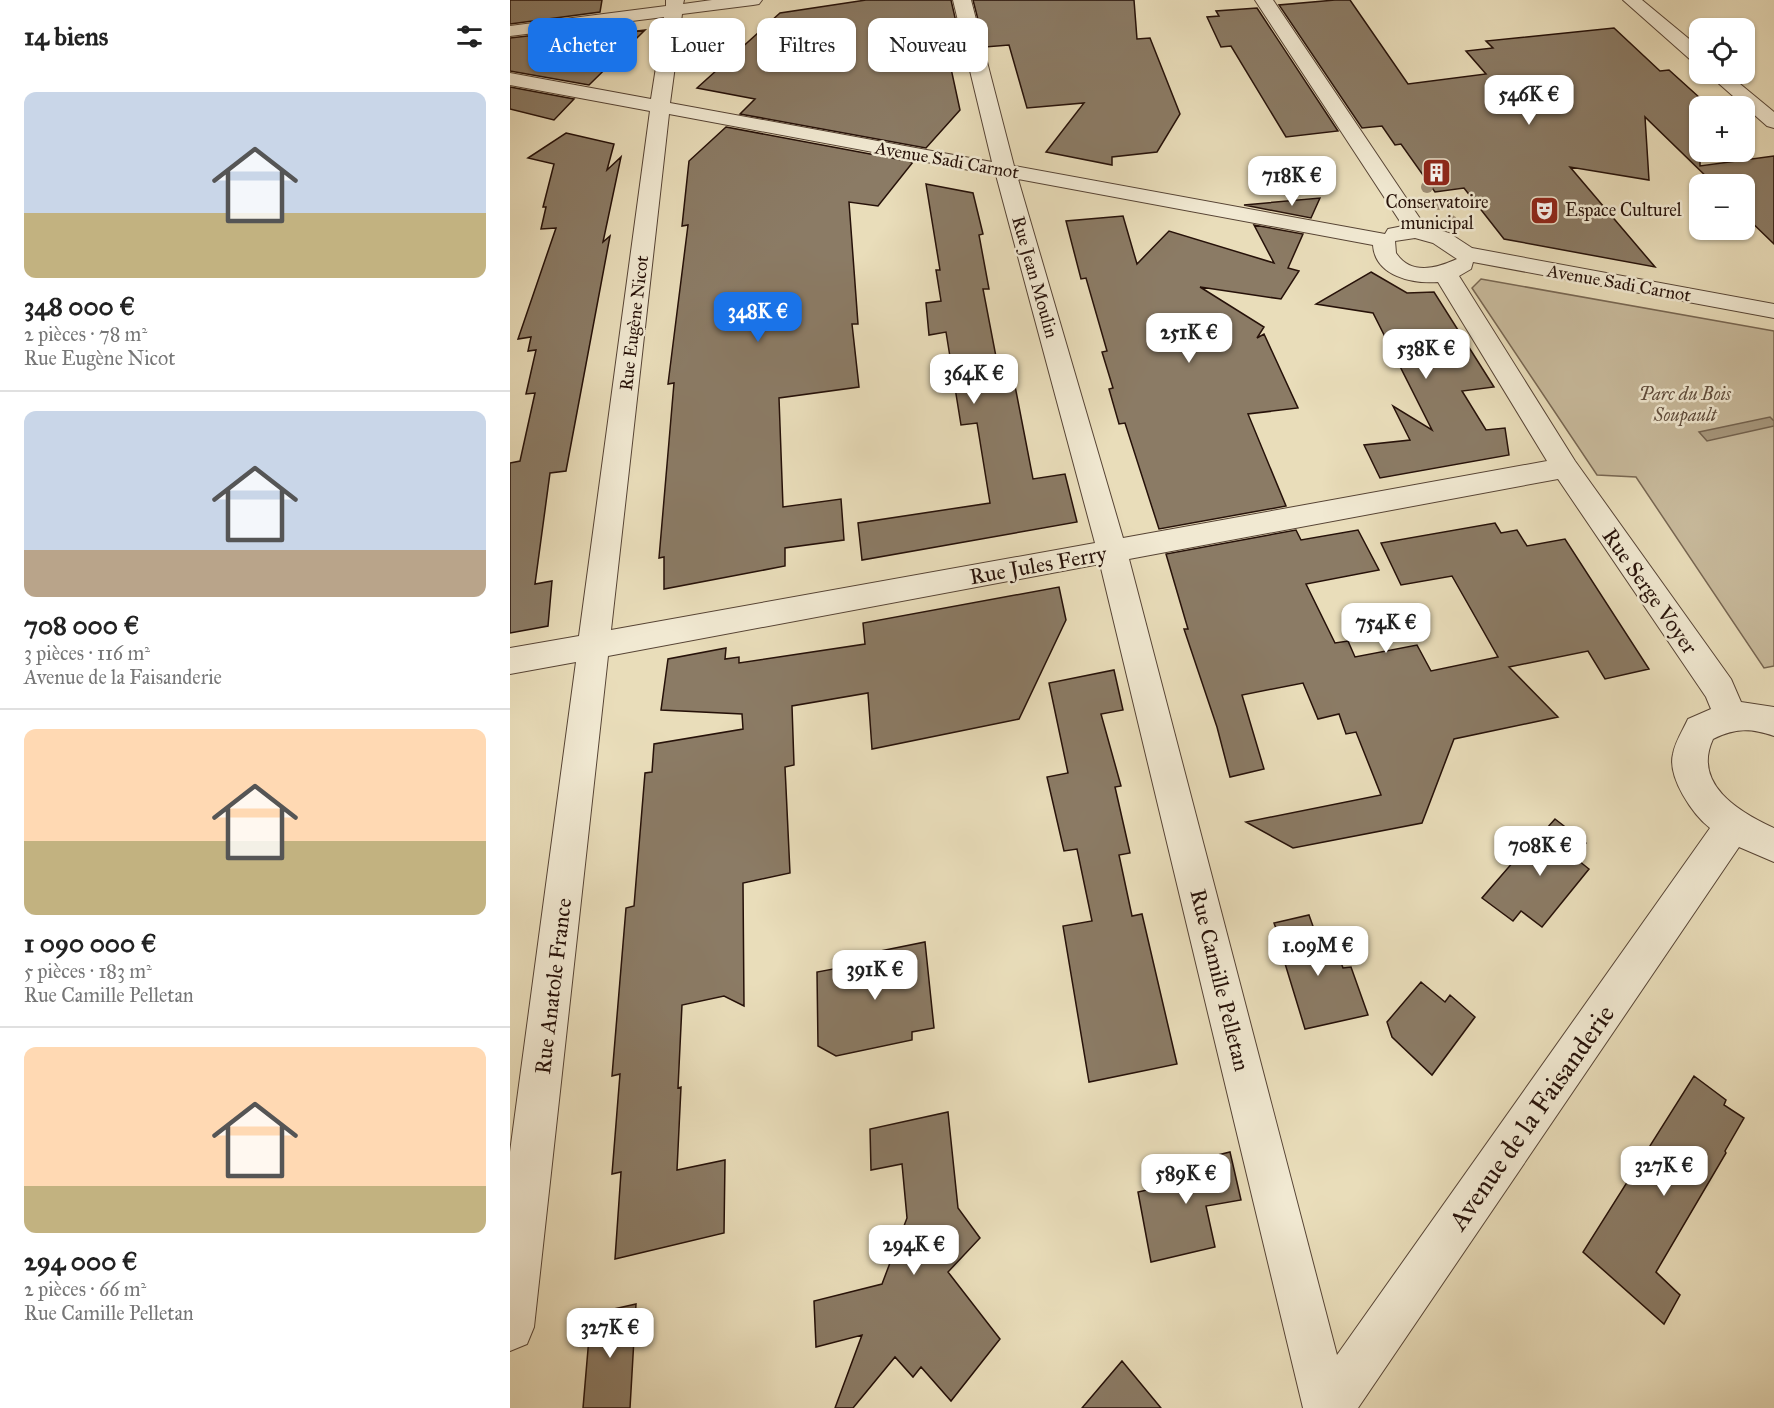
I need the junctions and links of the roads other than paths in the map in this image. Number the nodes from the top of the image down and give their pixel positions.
1 (753, 0) edge
2 (962, 0) edge
3 (1264, 0) edge
4 (1632, 0) edge
5 (675, 5) edge
6 (510, 31) edge
7 (1689, 49) edge
8 (510, 79) edge
9 (1730, 84) edge
10 (659, 108) junction
11 (1774, 122) edge
12 (1006, 171) junction
13 (1417, 231) junction
14 (1384, 240) junction
15 (1465, 254) junction
16 (1446, 274) junction
17 (1774, 311) edge
18 (1565, 468) junction
19 (1112, 552) junction
20 (595, 645) junction
21 (510, 661) edge
22 (1731, 716) junction
23 (1774, 722) edge
24 (1732, 827) junction
25 (1774, 844) edge
26 (510, 1327) edge
27 (1328, 1408) edge

1 - 5 street
2 - 12 street, Rue Jean Moulin
3 - 13 street
4 - 7 street
5 - 6 street
5 - 10 street, Rue Eugène Nicot
8 - 10 street, Avenue Sadi Carnot
9 - 11 street
10 - 12 street, Avenue Sadi Carnot
10 - 20 street, Rue Eugène Nicot
12 - 14 street, Avenue Sadi Carnot
12 - 19 street, Rue Jean Moulin
13 - 14 street
13 - 15 street
14 - 16 street
15 - 16 street
15 - 17 street, Avenue Sadi Carnot
16 - 18 street, Rue Serge Voyer
18 - 19 street, Rue Jules Ferry
18 - 22 street, Rue Serge Voyer
19 - 20 street, Rue Jules Ferry
19 - 27 street, Rue Camille Pelletan
20 - 21 street, Rue Jules Ferry
20 - 26 street, Rue Anatole France
22 - 23 street
22 - 24 street
24 - 25 street
24 - 27 street, Avenue de la Faisanderie

